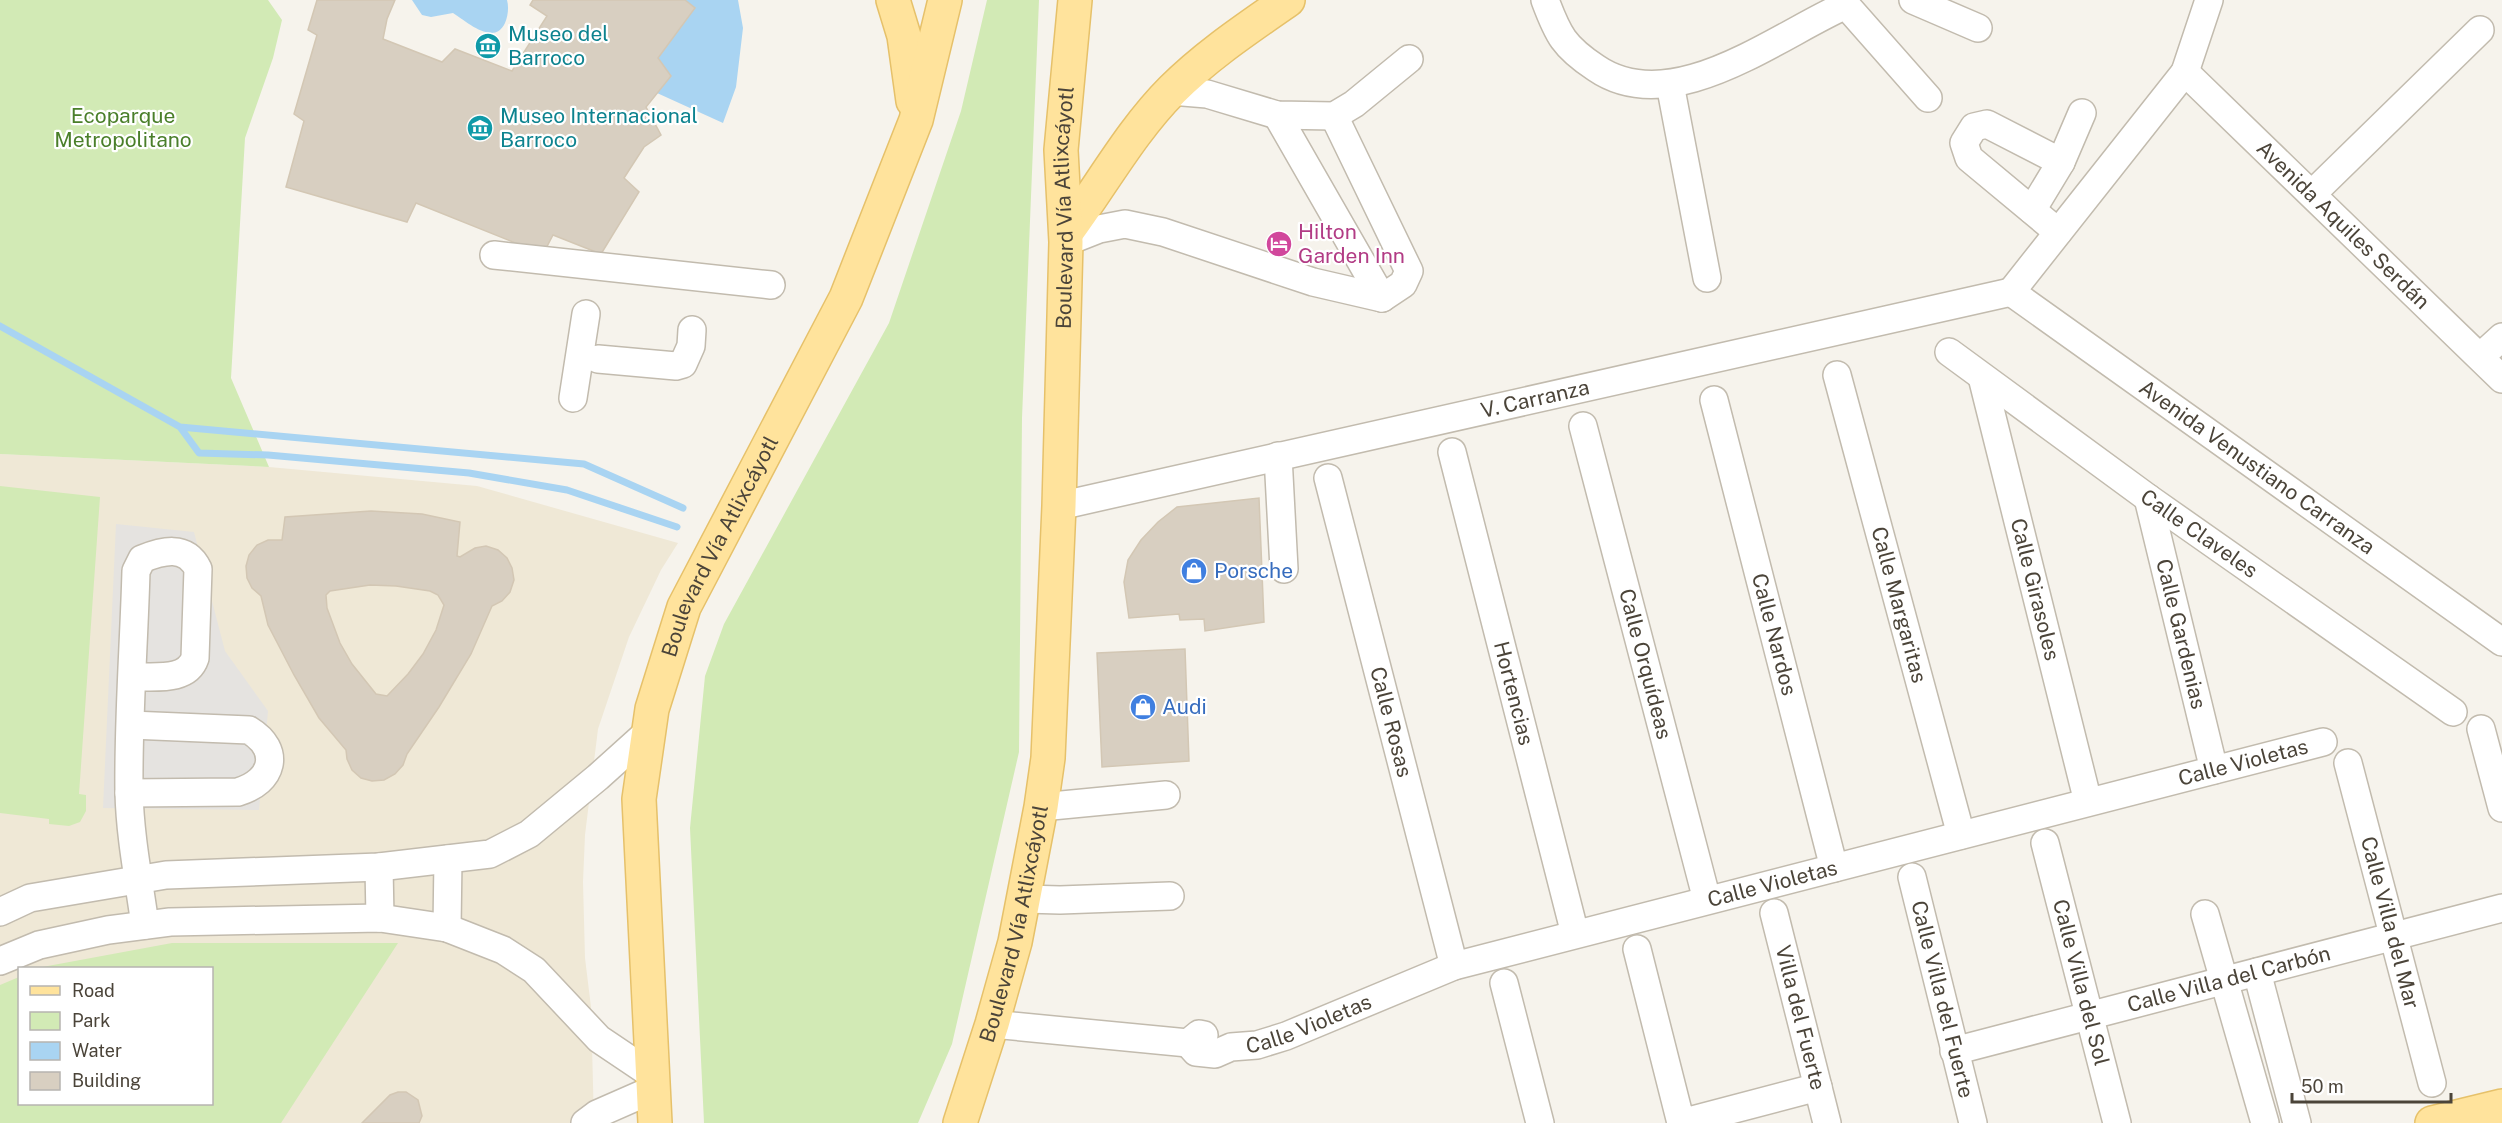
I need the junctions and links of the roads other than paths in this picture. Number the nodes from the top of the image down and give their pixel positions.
1 (893, 0) edge
2 (945, 0) edge
3 (1075, 0) edge
4 (1288, 0) edge
5 (1545, 0) edge
6 (1913, 0) edge
7 (2209, 0) edge
8 (1856, 2) edge
9 (1978, 28) dead end
10 (2480, 30) dead end
11 (1409, 59) dead end
12 (2185, 72) junction
13 (1671, 84) junction
14 (1171, 91) junction
15 (1928, 98) dead end
16 (2082, 113) dead end
17 (1277, 115) junction
18 (1334, 116) junction
19 (916, 120) junction
20 (2061, 162) junction
21 (2312, 194) junction
22 (2032, 210) junction
23 (2058, 232) junction
24 (1066, 237) junction
25 (494, 255) dead end
26 (1707, 278) dead end
27 (771, 285) dead end
28 (2011, 292) junction
29 (1382, 298) junction
30 (586, 314) dead end
31 (692, 330) dead end
32 (2502, 337) edge
33 (1949, 352) dead end
34 (2480, 357) junction
35 (598, 359) dead end
36 (1837, 375) dead end
37 (1982, 377) junction
38 (2502, 379) edge
39 (573, 398) dead end
40 (1714, 400) dead end
41 (1583, 426) dead end
42 (1452, 452) dead end
43 (1278, 456) junction
44 (1328, 478) dead end
45 (2148, 498) junction
46 (1059, 506) junction
47 (1284, 569) dead end
48 (2502, 642) edge
49 (133, 677) junction
50 (2453, 712) dead end
51 (131, 724) junction
52 (2481, 729) dead end
53 (648, 732) junction
54 (2324, 742) dead end
55 (2348, 763) dead end
56 (2214, 770) junction
57 (2500, 792) edge
58 (129, 793) junction
59 (1166, 795) dead end
60 (2088, 802) junction
61 (1041, 807) junction
62 (1961, 835) junction
63 (2045, 843) dead end
64 (448, 859) junction
65 (379, 867) junction
66 (1834, 868) junction
67 (1912, 877) dead end
68 (139, 879) junction
69 (1170, 896) dead end
70 (1024, 899) junction
71 (1707, 900) junction
72 (2502, 908) edge
73 (0, 912) edge
74 (1773, 913) dead end
75 (2205, 914) dead end
76 (381, 918) junction
77 (145, 925) junction
78 (447, 928) junction
79 (1575, 934) junction
80 (2394, 936) junction
81 (1637, 949) dead end
82 (0, 961) edge
83 (1454, 966) junction
84 (2257, 972) junction
85 (2224, 980) junction
86 (1504, 983) dead end
87 (2090, 1016) junction
88 (992, 1024) junction
89 (1954, 1051) junction
90 (654, 1083) junction
91 (2432, 1083) dead end
92 (1818, 1087) junction
93 (2502, 1106) edge
94 (585, 1123) edge
95 (655, 1123) edge
96 (960, 1123) edge
97 (1540, 1123) edge
98 (1682, 1123) edge
99 (1827, 1123) edge
100 (1973, 1123) edge
101 (2117, 1123) edge
102 (2265, 1123) edge
103 (2297, 1123) edge
104 (2432, 1123) edge

1 - 19 main road
2 - 19 main road, Boulevard Vía Atlixcáyotl
3 - 24 main road, Boulevard Vía Atlixcáyotl
4 - 14 main road
5 - 13 street
6 - 9 street
7 - 12 street
8 - 13 street
8 - 15 street
10 - 21 street
11 - 18 street
12 - 21 street, Avenida Aquiles Serdán
12 - 23 street
13 - 26 street
14 - 17 street
14 - 24 main road
16 - 20 street
17 - 18 street
17 - 29 street
18 - 29 street
19 - 53 main road, Boulevard Vía Atlixcáyotl
20 - 22 street
20 - 22 street
21 - 34 street, Avenida Aquiles Serdán
22 - 23 street
23 - 28 street
24 - 29 street
24 - 46 main road, Boulevard Vía Atlixcáyotl
25 - 27 street
28 - 43 street, V. Carranza
28 - 48 street, Avenida Venustiano Carranza
30 - 39 street
31 - 35 street
32 - 34 street
33 - 37 street, Calle Claveles
34 - 38 street, Avenida Aquiles Serdán
36 - 62 street, Calle Margaritas
37 - 45 street, Calle Claveles
37 - 60 street, Calle Girasoles
40 - 66 street, Calle Nardos
41 - 71 street, Calle Orquídeas
42 - 79 street, Hortencias
43 - 46 street, V. Carranza
43 - 47 street
44 - 83 street, Calle Rosas
45 - 50 street, Calle Claveles
45 - 56 street, Calle Gardenias
46 - 61 main road, Boulevard Vía Atlixcáyotl
49 - 49 street
49 - 51 street
51 - 58 street
51 - 58 street
52 - 57 street
53 - 64 street
53 - 90 main road, Boulevard Vía Atlixcáyotl
54 - 56 street, Calle Violetas
55 - 80 street, Calle Villa del Mar
56 - 60 street, Calle Violetas
58 - 68 street
59 - 61 street
60 - 62 street, Calle Violetas
61 - 70 main road, Boulevard Vía Atlixcáyotl
62 - 66 street, Calle Violetas
63 - 87 street, Calle Villa del Sol
64 - 65 street
64 - 78 street
65 - 68 street
65 - 76 street
66 - 71 street, Calle Violetas
67 - 89 street, Calle Villa del Fuerte
68 - 73 street
68 - 77 street
69 - 70 street
70 - 88 main road, Boulevard Vía Atlixcáyotl
71 - 79 street, Calle Violetas
72 - 80 street, Calle Villa del Carbón
74 - 92 street, Villa del Fuerte
75 - 85 street
76 - 77 street
76 - 78 street
77 - 82 street
78 - 90 street
79 - 83 street, Calle Violetas
80 - 84 street, Calle Villa del Carbón
80 - 91 street, Calle Villa del Mar
81 - 98 street
83 - 88 street, Calle Violetas
84 - 85 street, Calle Villa del Carbón
84 - 103 street
85 - 87 street, Calle Villa del Carbón
85 - 102 street
86 - 97 street
87 - 89 street, Calle Villa del Carbón
87 - 101 street, Calle Villa del Sol
88 - 96 main road, Boulevard Vía Atlixcáyotl
89 - 100 street, Calle Villa del Fuerte
90 - 94 street
90 - 95 main road, Boulevard Vía Atlixcáyotl
92 - 98 street
92 - 99 street, Villa del Fuerte
93 - 104 main road

